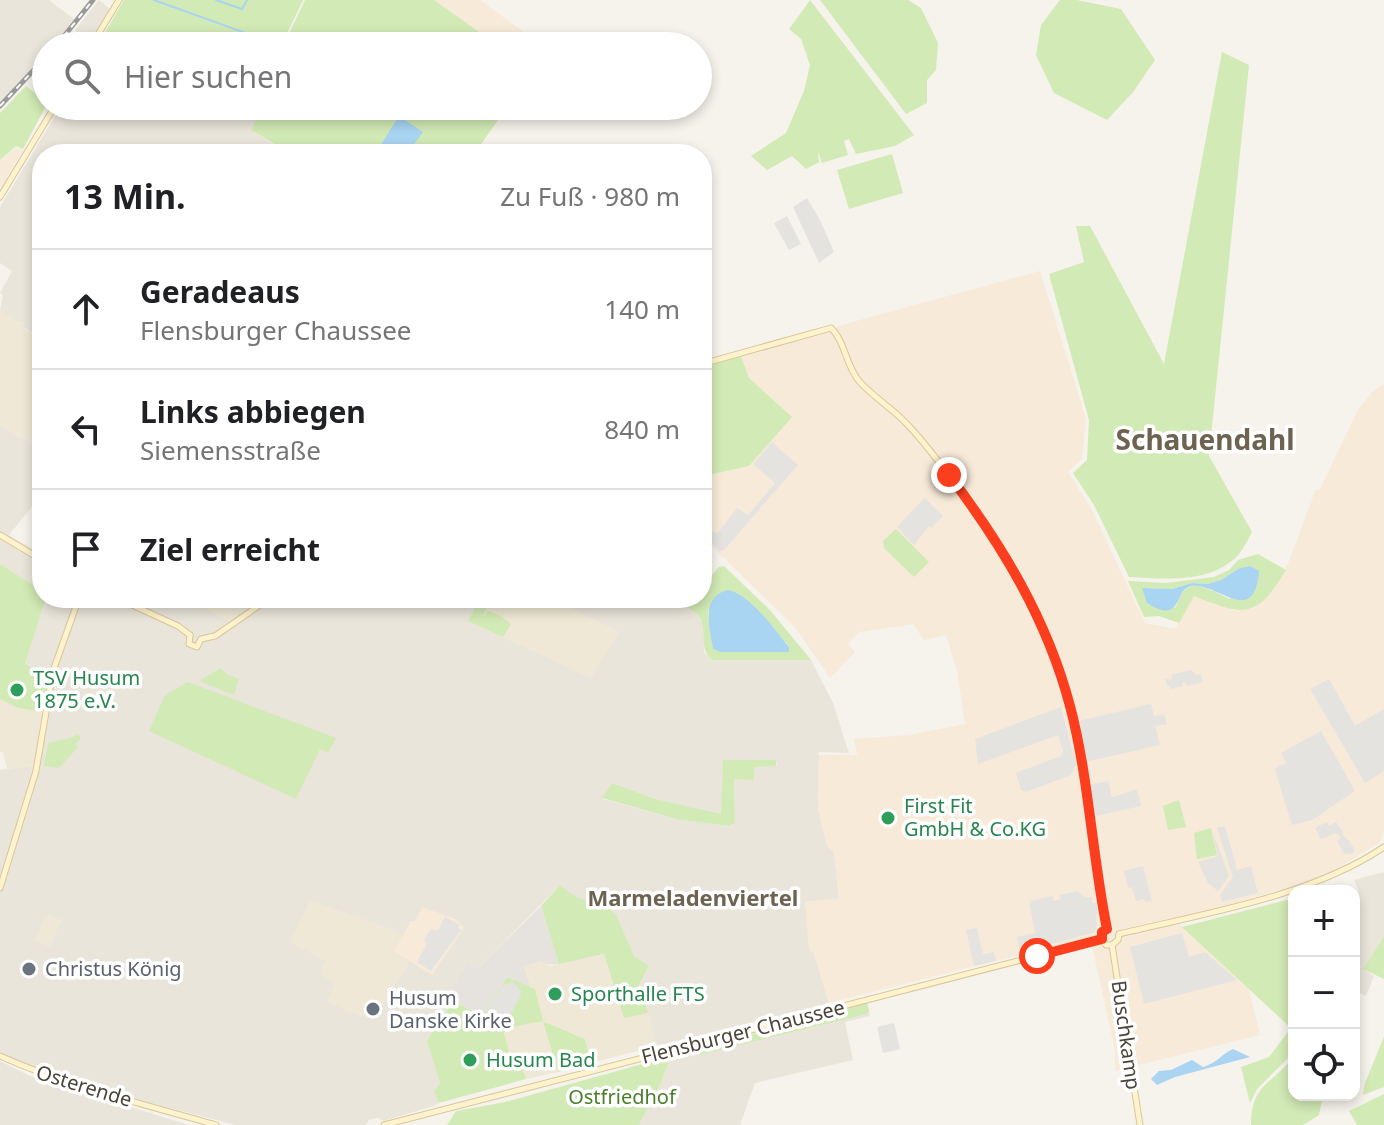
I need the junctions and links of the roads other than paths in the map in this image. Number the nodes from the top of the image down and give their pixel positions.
1 (119, 0) edge
2 (100, 32) edge
3 (47, 120) edge
4 (32, 144) edge
5 (32, 144) edge
6 (0, 197) edge
7 (712, 361) edge
8 (0, 535) edge
9 (32, 554) edge
10 (75, 608) edge
11 (139, 608) edge
12 (256, 608) edge
13 (190, 635) junction
14 (201, 639) junction
15 (1384, 847) edge
16 (0, 888) edge
17 (1107, 929) junction
18 (1119, 934) junction
19 (1102, 939) junction
20 (1112, 945) junction
21 (0, 1056) edge
22 (216, 1125) edge
23 (384, 1125) edge
24 (1140, 1125) edge

1 - 2 main road
3 - 4 main road
5 - 6 main road
7 - 17 main road
8 - 9 main road
10 - 16 main road
11 - 13 main road
12 - 14 main road
13 - 14 main road
13 - 14 main road
15 - 18 main road
17 - 18 main road
17 - 19 main road
18 - 20 main road
19 - 20 main road
19 - 23 main road, Flensburger Chaussee
20 - 24 main road, Buschkamp
21 - 22 main road, Osterende

